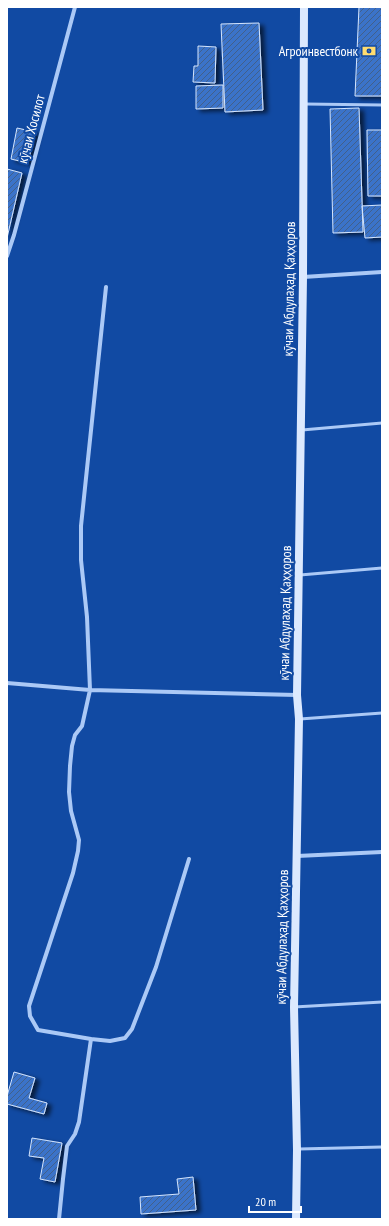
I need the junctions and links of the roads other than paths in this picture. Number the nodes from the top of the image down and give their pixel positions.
1 (75, 7) edge
2 (304, 7) edge
3 (303, 104) junction
4 (382, 106) edge
5 (7, 256) edge
6 (382, 272) edge
7 (303, 277) junction
8 (106, 287) dead end
9 (382, 423) edge
10 (300, 430) junction
11 (382, 568) edge
12 (298, 575) junction
13 (7, 683) edge
14 (90, 690) junction
15 (297, 695) junction
16 (382, 713) edge
17 (299, 719) junction
18 (382, 852) edge
19 (297, 856) junction
20 (189, 859) dead end
21 (382, 1002) edge
22 (294, 1007) junction
23 (91, 1039) junction
24 (382, 1147) edge
25 (297, 1150) junction
26 (59, 1219) edge
27 (296, 1219) edge

1 - 5 street, кӯчаи Хосилот
2 - 3 main road, кӯчаи Абдулаҳад Қаҳҳоров
3 - 4 lane
3 - 7 main road, кӯчаи Абдулаҳад Қаҳҳоров
6 - 7 street
7 - 10 main road, кӯчаи Абдулаҳад Қаҳҳоров
8 - 14 street
9 - 10 lane
10 - 12 main road, кӯчаи Абдулаҳад Қаҳҳоров
11 - 12 lane
12 - 15 main road, кӯчаи Абдулаҳад Қаҳҳоров
13 - 14 street
14 - 15 street
14 - 23 street
15 - 17 main road, кӯчаи Абдулаҳад Қаҳҳоров
16 - 17 lane
17 - 19 main road, кӯчаи Абдулаҳад Қаҳҳоров
18 - 19 street
19 - 22 main road, кӯчаи Абдулаҳад Қаҳҳоров
20 - 23 street
21 - 22 lane
22 - 25 main road, кӯчаи Абдулаҳад Қаҳҳоров
23 - 26 street
24 - 25 lane
25 - 27 main road, кӯчаи Абдулаҳад Қаҳҳоров

